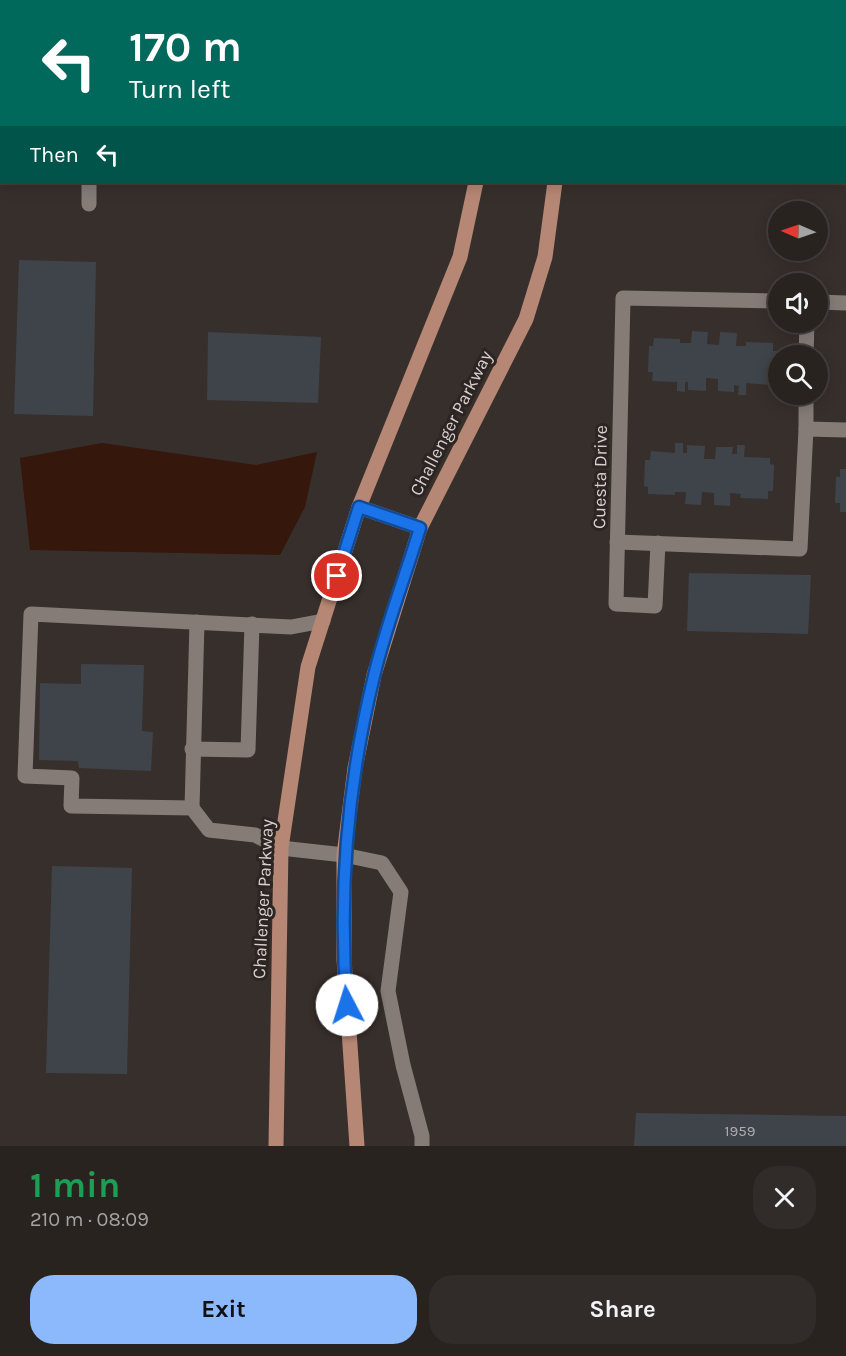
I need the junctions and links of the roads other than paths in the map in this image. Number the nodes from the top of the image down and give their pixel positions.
1 (89, 183) edge
2 (476, 183) edge
3 (555, 183) edge
4 (89, 204) dead end
5 (768, 301) edge
6 (828, 302) edge
7 (846, 303) edge
8 (806, 405) edge
9 (806, 429) junction
10 (846, 430) edge
11 (359, 507) junction
12 (420, 528) junction
13 (617, 542) junction
14 (658, 543) junction
15 (322, 621) junction
16 (197, 622) junction
17 (252, 624) junction
18 (192, 749) junction
19 (192, 808) junction
20 (281, 848) junction
21 (344, 855) junction
22 (276, 1146) edge
23 (357, 1146) edge
24 (422, 1146) edge

1 - 4 street
2 - 11 main road, Challenger Parkway
3 - 12 main road, Challenger Parkway
5 - 13 street, Cuesta Drive
6 - 7 street
8 - 9 street
9 - 10 street
9 - 14 street, Cuesta Drive
11 - 12 street
11 - 15 main road, Challenger Parkway
12 - 21 main road, Challenger Parkway
13 - 14 street, Cuesta Drive
13 - 14 street
15 - 17 street
15 - 20 main road, Challenger Parkway
16 - 17 street
16 - 18 street
16 - 19 street
17 - 18 street
18 - 19 street
19 - 20 street
20 - 21 street
20 - 22 main road, Challenger Parkway
21 - 23 main road, Challenger Parkway
21 - 24 street

